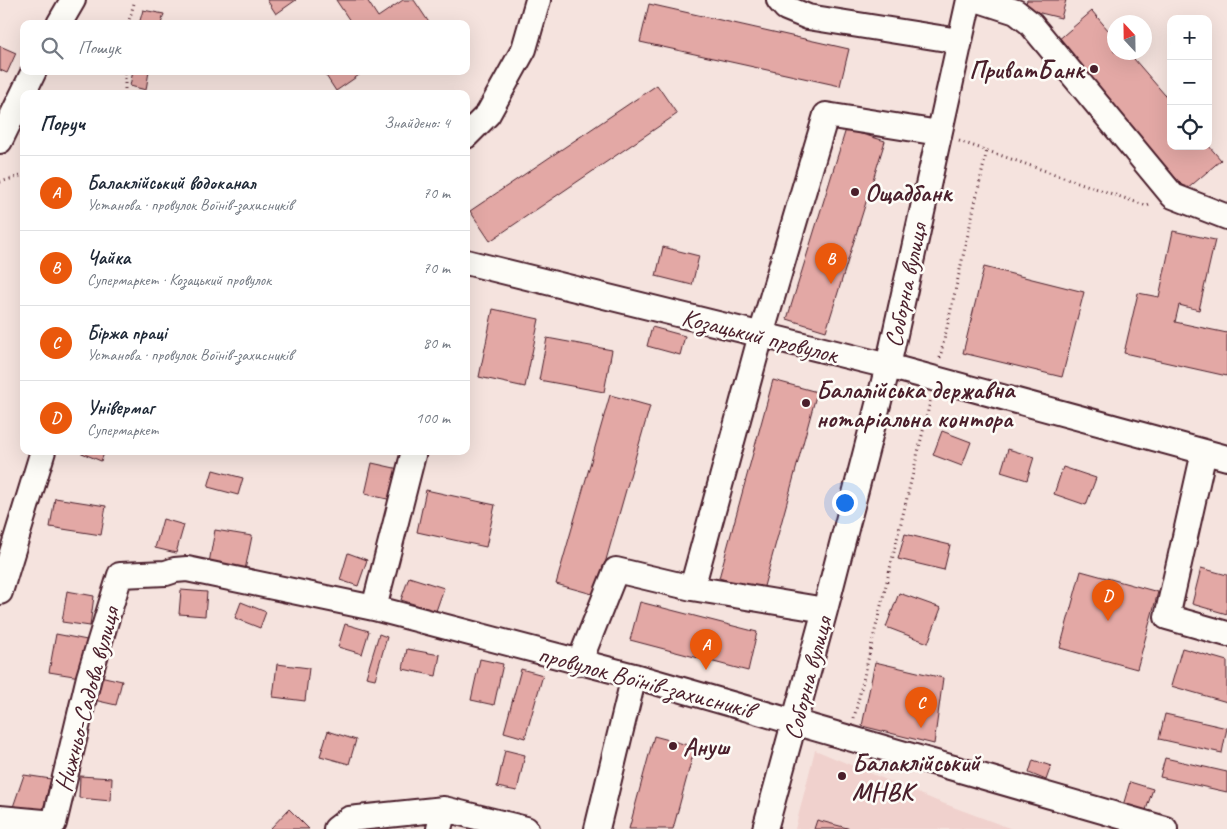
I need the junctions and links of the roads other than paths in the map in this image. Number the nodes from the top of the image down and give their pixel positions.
1 (73, 0) edge
2 (538, 0) edge
3 (779, 0) edge
4 (968, 0) edge
5 (979, 0) edge
6 (61, 20) edge
7 (959, 41) junction
8 (32, 75) edge
9 (25, 90) edge
10 (20, 100) edge
11 (470, 132) edge
12 (939, 133) junction
13 (0, 141) edge
14 (1227, 217) edge
15 (470, 263) edge
16 (761, 335) junction
17 (888, 366) junction
18 (1204, 452) junction
19 (42, 455) edge
20 (413, 455) edge
21 (1227, 458) edge
22 (120, 575) joint
23 (692, 588) junction
24 (0, 592) edge
25 (374, 608) junction
26 (825, 610) junction
27 (1227, 634) edge
28 (579, 663) junction
29 (634, 676) junction
30 (795, 722) junction
31 (0, 818) edge
32 (441, 819) edge
33 (336, 829) edge
34 (526, 829) edge
35 (597, 829) edge
36 (765, 829) edge
37 (1165, 829) edge

1 - 6 street
2 - 11 street
3 - 7 street
4 - 7 street, Соборна вулиця
5 - 14 street
7 - 12 street, Соборна вулиця
8 - 9 street
10 - 13 street
12 - 16 street
12 - 17 street, Соборна вулиця
15 - 16 street, Козацький провулок
16 - 17 street, Козацький провулок
16 - 23 street
17 - 18 street, Козацький провулок
17 - 26 street, Соборна вулиця
18 - 21 street, Козацький провулок
18 - 27 street
19 - 24 street
20 - 25 street
22 - 25 street, провулок Воїнів-захисників
22 - 31 street, Нижньо-Садова вулиця
23 - 26 street
23 - 28 street
25 - 28 street, провулок Воїнів-захисників
26 - 30 street, Соборна вулиця
28 - 29 street, провулок Воїнів-захисників
29 - 30 street, провулок Воїнів-захисників
29 - 35 street
30 - 36 street, Соборна вулиця
30 - 37 street, провулок Воїнів-захисників
32 - 33 street
32 - 34 street

